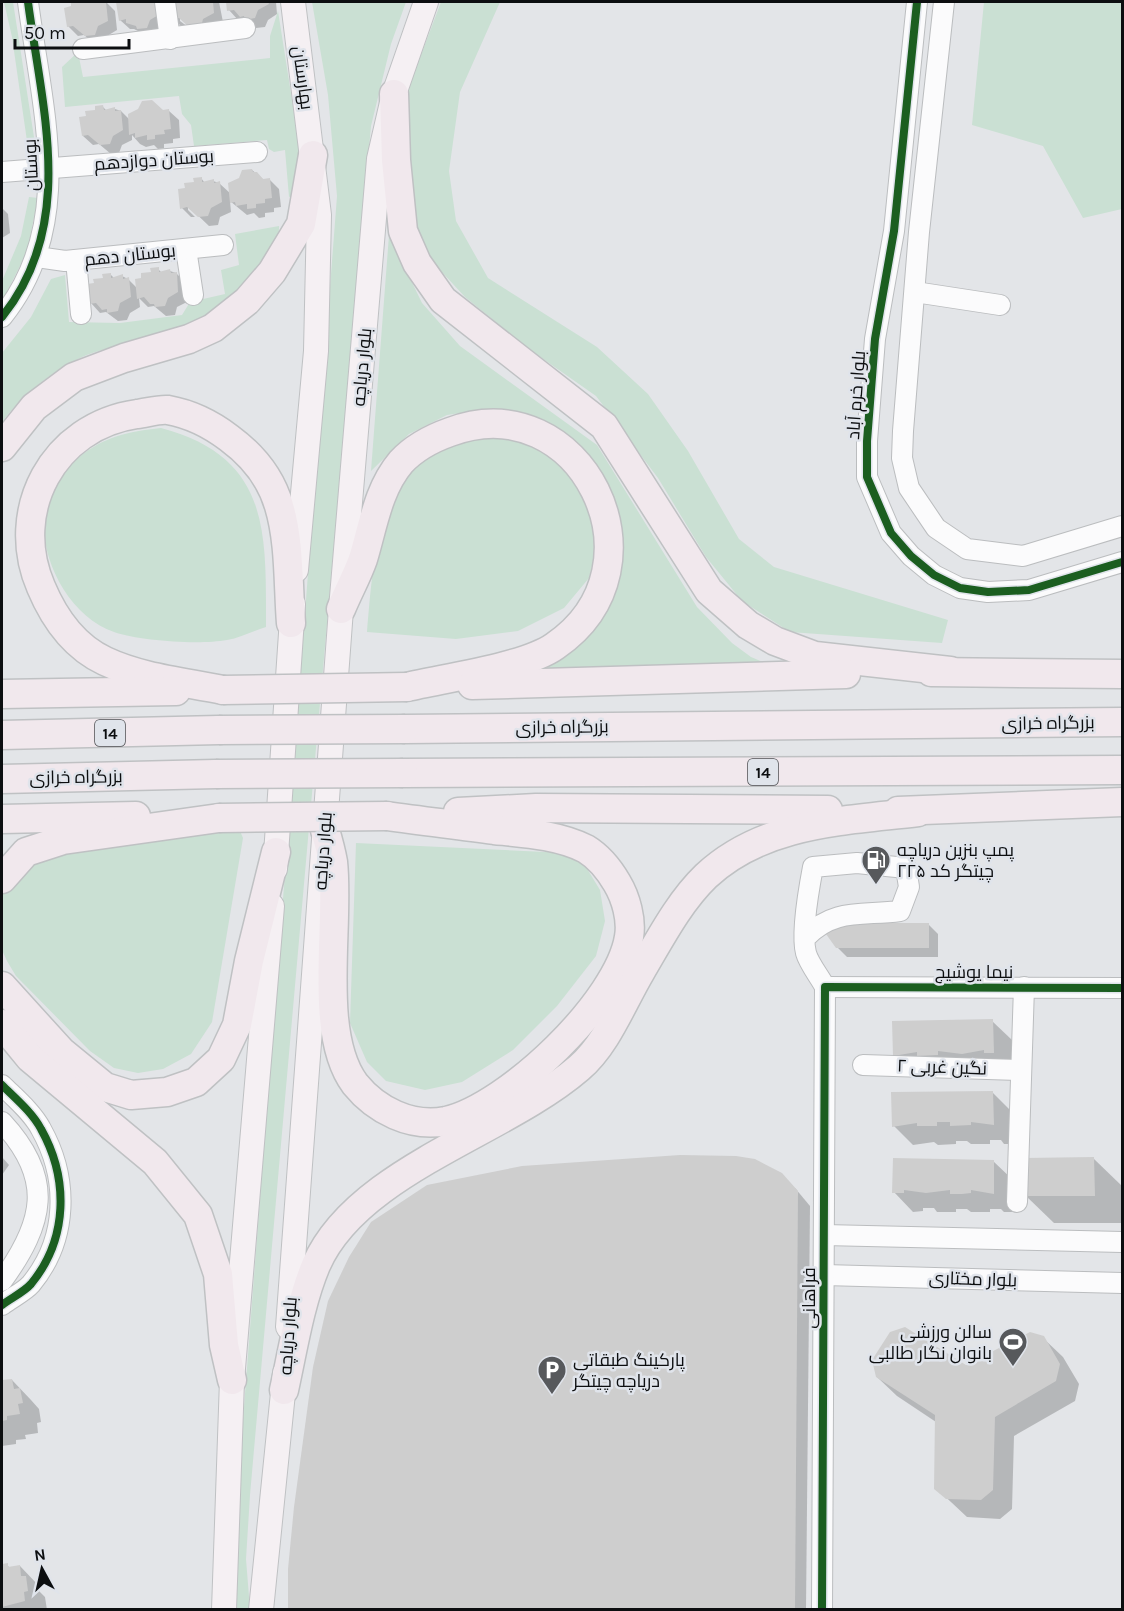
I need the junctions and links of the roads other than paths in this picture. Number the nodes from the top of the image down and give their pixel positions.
1 (27, 2) edge
2 (165, 2) edge
3 (292, 2) edge
4 (426, 2) edge
5 (917, 2) edge
6 (944, 2) edge
7 (246, 28) dead end
8 (170, 39) junction
9 (83, 49) dead end
10 (394, 94) junction
11 (257, 152) dead end
12 (313, 154) junction
13 (50, 167) junction
14 (2, 172) edge
15 (894, 231) junction
16 (920, 232) junction
17 (223, 246) dead end
18 (186, 249) junction
19 (37, 257) junction
20 (76, 260) junction
21 (915, 292) junction
22 (193, 295) dead end
23 (1000, 305) dead end
24 (81, 314) dead end
25 (2, 317) edge
26 (2, 447) edge
27 (1122, 526) edge
28 (1122, 562) edge
29 (341, 609) junction
30 (291, 623) junction
31 (950, 671) junction
32 (1122, 674) edge
33 (407, 687) junction
34 (223, 690) junction
35 (2, 694) edge
36 (1122, 722) edge
37 (2, 735) edge
38 (1122, 770) edge
39 (2, 779) edge
40 (1122, 802) edge
41 (918, 812) junction
42 (387, 816) junction
43 (219, 818) junction
44 (2, 819) edge
45 (325, 830) junction
46 (276, 852) junction
47 (2, 879) edge
48 (806, 937) junction
49 (2, 986) edge
50 (825, 987) junction
51 (1024, 987) junction
52 (1122, 987) edge
53 (2, 1024) edge
54 (863, 1065) dead end
55 (1022, 1070) junction
56 (2, 1085) edge
57 (2, 1122) edge
58 (1017, 1202) dead end
59 (824, 1235) junction
60 (1122, 1242) edge
61 (824, 1275) junction
62 (2, 1281) edge
63 (1122, 1283) edge
64 (2, 1305) edge
65 (232, 1380) junction
66 (284, 1390) junction
67 (224, 1610) edge
68 (261, 1610) edge
69 (822, 1610) edge

1 - 13 street, بوستان
2 - 8 street
3 - 12 main road, بهارستان
4 - 10 main road, بلوار دریاچه
5 - 15 street, بلوار خرم آباد
6 - 16 street
7 - 8 street
8 - 9 street
10 - 29 main road, بلوار دریاچه
10 - 31 highway
11 - 13 street, بوستان دوازدهم
12 - 26 highway
12 - 30 main road
13 - 14 street, بوستان دوازدهم
13 - 19 street, بوستان
15 - 16 street
15 - 28 street, بلوار خرم آباد
16 - 21 street
17 - 18 street, بوستان دهم
18 - 20 street, بوستان دهم
18 - 22 street
19 - 20 street, بوستان دهم
19 - 25 street, بوستان
20 - 24 street
21 - 23 street
21 - 27 street
29 - 33 highway
29 - 45 main road, بلوار دریاچه
30 - 34 highway
30 - 46 main road
31 - 32 highway
31 - 33 highway
33 - 34 highway, bridge
34 - 35 highway
36 - 37 highway, بزرگراه خرازی / 14, bridge
38 - 39 highway, بزرگراه خرازی / 14, bridge
40 - 41 highway
41 - 42 highway
41 - 66 highway
42 - 43 highway, bridge
42 - 45 highway
43 - 44 highway
43 - 47 highway
45 - 66 main road, بلوار دریاچه
46 - 49 highway
46 - 65 main road
48 - 48 street
48 - 50 street
50 - 51 street, نیما یوشیج
50 - 59 street, فراهانی
51 - 52 street, نیما یوشیج
51 - 55 street
53 - 65 highway
54 - 55 street, نگین غربی ۲
55 - 58 street
56 - 64 street
57 - 62 street
59 - 60 street
59 - 61 street, فراهانی
61 - 63 street, بلوار مختاری
61 - 69 street, فراهانی
65 - 67 main road
66 - 68 main road, بلوار دریاچه

